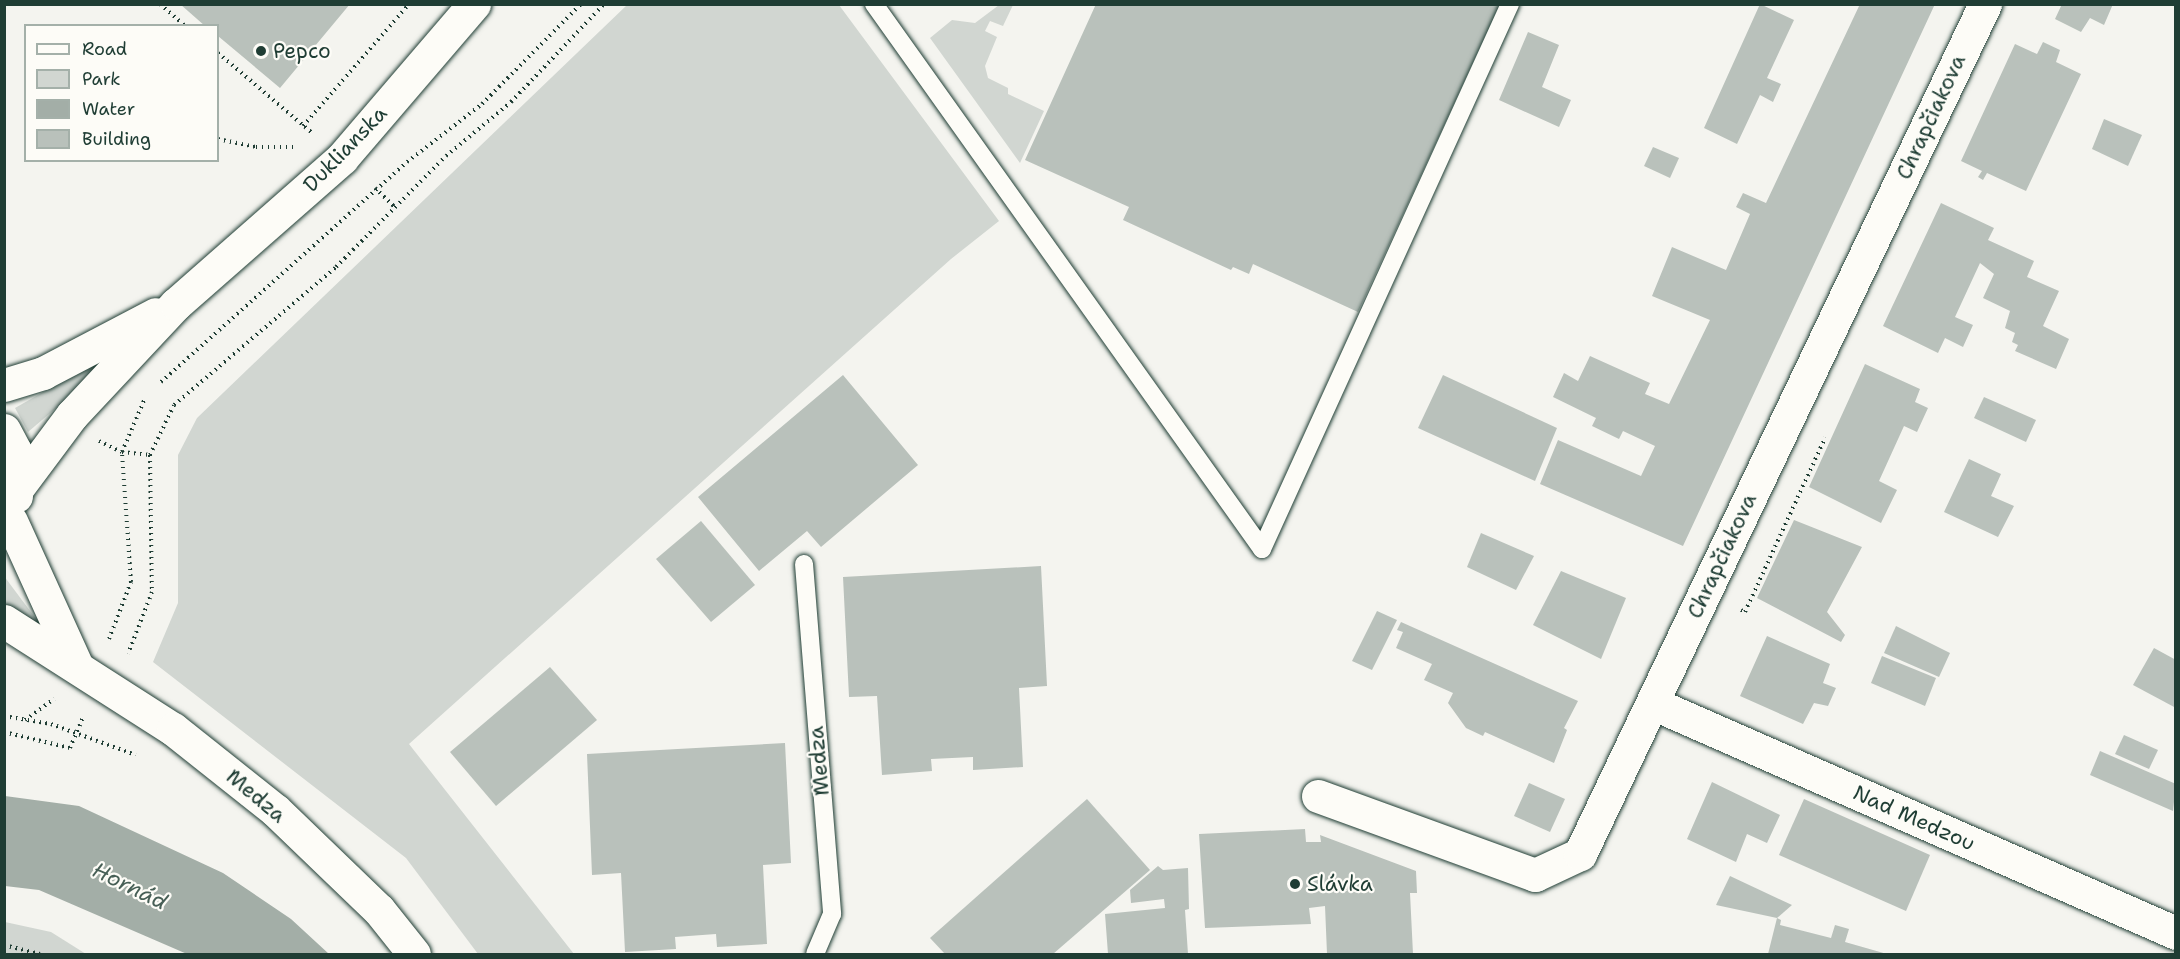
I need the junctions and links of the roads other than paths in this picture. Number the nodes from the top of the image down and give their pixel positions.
1 (474, 4) edge
2 (874, 4) edge
3 (1510, 4) edge
4 (1985, 4) edge
5 (177, 304) junction
6 (4, 385) edge
7 (4, 430) edge
8 (19, 486) junction
9 (8, 526) edge
10 (804, 564) dead end
11 (4, 621) edge
12 (88, 672) junction
13 (1652, 703) junction
14 (1318, 796) dead end
15 (2175, 933) edge
16 (414, 954) edge
17 (815, 954) edge

1 - 5 street, Duklianska
2 - 3 lane
4 - 13 street, Chrapčiakova
5 - 6 street
5 - 8 street
7 - 8 street
8 - 9 street
9 - 12 street
10 - 17 lane, Medza
11 - 12 street, Medza
12 - 16 street, Medza
13 - 14 street, Chrapčiakova
13 - 15 street, Nad Medzou

